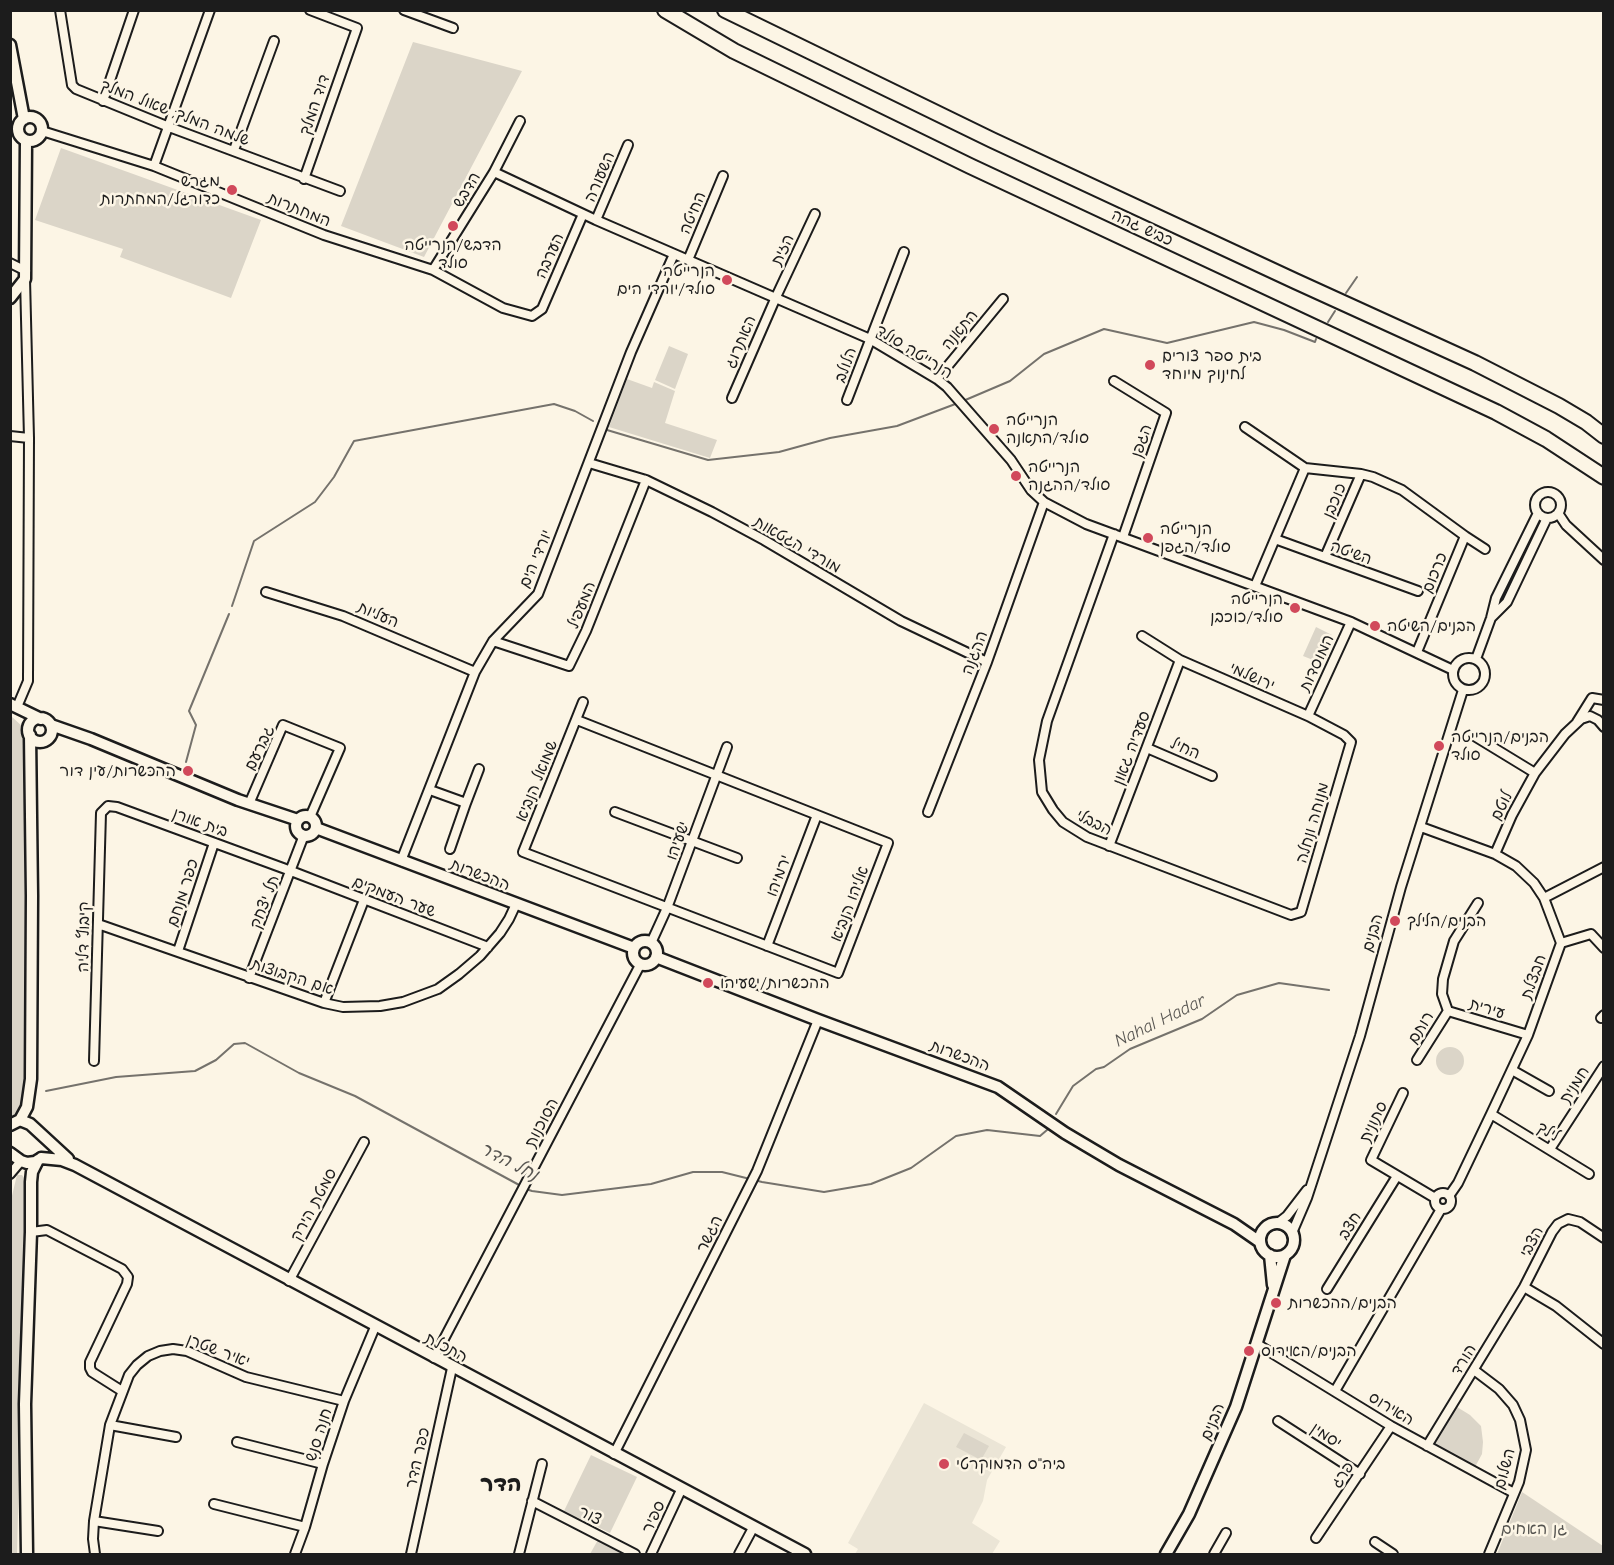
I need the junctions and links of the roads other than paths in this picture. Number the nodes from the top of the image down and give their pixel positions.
1 (60, 10) edge
2 (134, 10) edge
3 (210, 10) edge
4 (310, 10) edge
5 (404, 10) edge
6 (665, 10) edge
7 (725, 10) edge
8 (453, 28) dead end
9 (274, 41) dead end
10 (10, 45) edge
11 (104, 101) junction
12 (24, 118) junction
13 (520, 121) dead end
14 (169, 127) junction
15 (42, 131) junction
16 (26, 141) junction
17 (628, 145) dead end
18 (234, 150) junction
19 (154, 166) junction
20 (494, 172) junction
21 (723, 176) dead end
22 (304, 179) junction
23 (340, 191) dead end
24 (583, 214) junction
25 (815, 214) dead end
26 (596, 220) junction
27 (903, 252) dead end
28 (674, 254) junction
29 (687, 260) junction
30 (10, 263) edge
31 (434, 270) junction
32 (25, 275) junction
33 (776, 297) junction
34 (10, 298) edge
35 (1003, 299) dead end
36 (542, 309) joint
37 (870, 339) junction
38 (937, 379) junction
39 (1114, 381) dead end
40 (732, 398) dead end
41 (847, 400) dead end
42 (1245, 427) dead end
43 (10, 436) edge
44 (1604, 436) edge
45 (29, 438) junction
46 (589, 463) junction
47 (1305, 468) junction
48 (1361, 474) junction
49 (1604, 477) edge
50 (645, 480) junction
51 (1044, 502) junction
52 (1538, 513) junction
53 (1558, 513) junction
54 (1547, 518) junction
55 (1114, 534) junction
56 (1123, 537) junction
57 (1465, 537) junction
58 (1275, 539) junction
59 (1485, 549) dead end
60 (1325, 558) junction
61 (1604, 560) edge
62 (1255, 586) junction
63 (1418, 591) dead end
64 (266, 592) dead end
65 (1491, 618) junction
66 (1351, 622) junction
67 (1142, 636) dead end
68 (493, 641) junction
69 (1417, 652) junction
70 (1476, 659) junction
71 (1180, 660) junction
72 (987, 662) junction
73 (1453, 670) junction
74 (475, 672) junction
75 (1463, 690) junction
76 (1604, 700) edge
77 (583, 702) dead end
78 (13, 705) edge
79 (1308, 716) junction
80 (577, 720) junction
81 (46, 722) junction
82 (1576, 723) junction
83 (1604, 727) edge
84 (29, 732) junction
85 (78, 735) junction
86 (1476, 737) dead end
87 (45, 741) junction
88 (1351, 742) joint
89 (727, 747) dead end
90 (1147, 748) junction
91 (29, 768) junction
92 (479, 769) dead end
93 (1535, 773) junction
94 (717, 776) junction
95 (1212, 776) dead end
96 (430, 790) junction
97 (466, 803) junction
98 (249, 804) junction
99 (615, 812) dead end
100 (928, 812) dead end
101 (101, 813) joint
102 (817, 815) junction
103 (310, 817) junction
104 (298, 820) junction
105 (1420, 827) junction
106 (316, 828) junction
107 (304, 835) junction
108 (692, 840) junction
109 (214, 843) junction
110 (1109, 846) junction
111 (450, 849) dead end
112 (523, 852) joint
113 (1496, 854) junction
114 (737, 858) dead end
115 (401, 861) junction
116 (1604, 867) edge
117 (291, 871) junction
118 (1544, 898) junction
119 (364, 900) junction
120 (1478, 903) dead end
121 (516, 904) junction
122 (667, 908) junction
123 (1301, 912) joint
124 (98, 924) junction
125 (651, 943) junction
126 (1561, 943) junction
127 (767, 946) junction
128 (488, 947) junction
129 (634, 948) junction
130 (1604, 948) edge
131 (178, 951) junction
132 (656, 957) junction
133 (640, 965) junction
134 (249, 978) junction
135 (324, 1003) junction
136 (1448, 1011) junction
137 (818, 1020) junction
138 (1528, 1035) junction
139 (1417, 1060) dead end
140 (94, 1061) dead end
141 (1604, 1066) edge
142 (1512, 1070) junction
143 (1549, 1091) dead end
144 (1403, 1093) dead end
145 (30, 1096) junction
146 (1491, 1114) junction
147 (14, 1123) edge
148 (41, 1135) junction
149 (363, 1142) dead end
150 (1550, 1149) junction
151 (10, 1153) edge
152 (39, 1159) junction
153 (22, 1162) junction
154 (75, 1165) junction
155 (10, 1174) edge
156 (1589, 1174) dead end
157 (1397, 1176) junction
158 (31, 1182) junction
159 (1311, 1183) junction
160 (1449, 1196) junction
161 (1436, 1198) junction
162 (1441, 1209) junction
163 (1278, 1223) junction
164 (1234, 1224) junction
165 (1265, 1228) junction
166 (31, 1232) junction
167 (1292, 1233) junction
168 (1604, 1238) edge
169 (1260, 1242) junction
170 (1270, 1256) junction
171 (1285, 1256) junction
172 (289, 1281) junction
173 (1524, 1287) junction
174 (1327, 1289) dead end
175 (1273, 1294) junction
176 (375, 1327) junction
177 (1257, 1344) junction
178 (1604, 1344) edge
179 (434, 1359) junction
180 (452, 1368) junction
181 (1474, 1370) junction
182 (122, 1391) junction
183 (1335, 1391) junction
184 (344, 1401) junction
185 (1278, 1421) dead end
186 (110, 1425) junction
187 (1391, 1426) junction
188 (176, 1437) dead end
189 (237, 1442) dead end
190 (1427, 1446) junction
191 (614, 1454) junction
192 (323, 1464) junction
193 (542, 1464) dead end
194 (1360, 1474) junction
195 (681, 1490) junction
196 (1514, 1493) junction
197 (532, 1501) junction
198 (214, 1504) dead end
199 (94, 1521) junction
200 (305, 1527) junction
201 (753, 1528) junction
202 (158, 1531) dead end
203 (1226, 1533) dead end
204 (1316, 1538) dead end
205 (1375, 1542) dead end
206 (27, 1554) edge
207 (95, 1554) edge
208 (295, 1554) edge
209 (411, 1554) edge
210 (519, 1554) edge
211 (635, 1554) edge
212 (651, 1554) edge
213 (739, 1554) edge
214 (804, 1554) edge
215 (1166, 1554) edge
216 (1214, 1554) edge
217 (1394, 1554) edge
218 (1489, 1554) edge

1 - 11 street, שלמה המלך; שאול המלך
2 - 11 street
3 - 14 street
4 - 22 street, דוד המלך
5 - 8 street
6 - 49 highway, כביש גהה
7 - 44 highway, כביש גהה
9 - 18 street
10 - 12 street
11 - 14 street, שלמה המלך; שאול המלך
12 - 15 street
12 - 16 street
13 - 20 street, הדבש
14 - 18 street, שלמה המלך; שאול המלך
14 - 19 street
15 - 16 street
15 - 19 street, המחתרות
16 - 32 street
17 - 26 street, השעורה
18 - 22 street, שלמה המלך; שאול המלך
19 - 31 street, המחתרות
20 - 24 street, הנרייטה סולד
20 - 31 street, הדבש
21 - 29 street, החיטה
22 - 23 street, שלמה המלך; שאול המלך
24 - 26 street, הנרייטה סולד
24 - 36 street, הערבה
25 - 33 street, הזית
26 - 28 street, הנרייטה סולד
27 - 37 street, הלולב
28 - 29 street, הנרייטה סולד
28 - 46 street, יורדי הים
29 - 33 street, הנרייטה סולד
30 - 32 street
31 - 36 street, המחתרות
32 - 34 street
32 - 45 street
33 - 37 street, הנרייטה סולד
33 - 40 street, האתרוג
35 - 38 street, התאנה
37 - 38 street, הנרייטה סולד
37 - 41 street, הלולב
38 - 51 street, הנרייטה סולד
39 - 56 street, הגפן
42 - 47 street, כוכבן
43 - 45 street
45 - 78 street
46 - 50 street, מורדי הגטאות
46 - 68 street, יורדי הים
47 - 48 street, כוכבן
47 - 58 street
48 - 57 street, כרכום
48 - 60 street, כוכבן
50 - 68 street, המעפיל
50 - 72 street, מורדי הגטאות
51 - 55 street, הנרייטה סולד
51 - 72 street, ההגנה
52 - 53 street
52 - 54 street
52 - 65 street
53 - 54 street
53 - 61 street
54 - 65 street
55 - 56 street, הנרייטה סולד
55 - 110 street, הבבלי
56 - 62 street, הנרייטה סולד
57 - 59 street, כרכום
57 - 69 street, כרכום
58 - 60 street, השיטה
58 - 62 street
60 - 63 street, השיטה
62 - 66 street, הנרייטה סולד
64 - 74 street, העליות
65 - 70 street
66 - 69 street
66 - 79 street, המוסדות
67 - 71 street, ירושלמי
68 - 74 street, יורדי הים
69 - 73 street
70 - 73 street
70 - 75 street
71 - 79 street, ירושלמי
71 - 90 street, סעדיה גאון
72 - 100 street, ההגנה
73 - 75 street
74 - 96 street, יורדי הים
75 - 105 street, הבנים
76 - 82 street, לוטם
77 - 80 street, שמואל הנביא
78 - 81 street
78 - 84 street
79 - 88 street, ירושלמי
80 - 94 street, אליהו הנביא
80 - 112 street, שמואל הנביא
81 - 84 street
81 - 85 street
81 - 87 street
82 - 83 street
82 - 93 street, לוטם
84 - 87 street
84 - 91 street
85 - 87 street
85 - 98 street
86 - 93 street
87 - 91 street
88 - 123 street, מנוחה ונחלה
89 - 94 street, ישעיהו
90 - 95 street, החיל
90 - 110 street, סעדיה גאון
91 - 145 street
92 - 97 street
93 - 113 street, לוטם
94 - 102 street, אליהו הנביא
94 - 108 street, ישעיהו
96 - 97 street
96 - 115 street, יורדי הים
97 - 111 street
98 - 103 street, גברעם
98 - 104 street
99 - 108 street
101 - 109 street, בית אורן
101 - 124 street, קיבוץ דליה
102 - 127 street, ירמיהו
102 - 127 street, אליהו הנביא
103 - 104 street
103 - 106 street
104 - 107 street
105 - 113 street, חבצלת
105 - 159 street, הבנים
106 - 107 street
106 - 115 street, ההכשרות
107 - 117 street, תל יצחק
108 - 114 street
108 - 122 street, ישעיהו
109 - 117 street, בית אורן
109 - 131 street, כפר מנחם
110 - 123 street, הבבלי
112 - 122 street, אליהו הנביא
113 - 118 street, חבצלת
115 - 121 street, ההכשרות
116 - 118 street
117 - 119 street, שער העמקים
117 - 134 street, תל יצחק
118 - 126 street, חבצלת
119 - 128 street, שער העמקים
119 - 135 street
120 - 136 street, עירית
121 - 128 street, אם הקבוצות
121 - 129 street, ההכשרות
122 - 125 street, ישעיהו
122 - 127 street, אליהו הנביא
124 - 131 street, אם הקבוצות
124 - 140 street, קיבוץ דליה
125 - 129 street
125 - 132 street
126 - 130 street
126 - 138 street, חבצלת
128 - 135 street, אם הקבוצות
129 - 133 street
131 - 134 street, אם הקבוצות
132 - 133 street
132 - 137 street, ההכשרות
133 - 179 street, הסוכנות
134 - 135 street, אם הקבוצות
136 - 138 street, עירית
136 - 139 street, רותם
137 - 164 street, ההכשרות
137 - 191 street, הגשר
138 - 142 street, חבצלת
141 - 150 street, חמנית
142 - 143 street
142 - 146 street, חבצלת
144 - 157 street, סתונית
145 - 147 street
145 - 148 street
146 - 150 street, לילך
146 - 160 street, חבצלת
147 - 148 street, התכלת
148 - 152 street
148 - 154 street, התכלת
149 - 172 street, סמטת הירק
150 - 156 street, לילך
151 - 153 street
152 - 153 street
152 - 154 street, התכלת
152 - 158 street
153 - 155 street
153 - 158 street
154 - 172 street, התכלת
157 - 161 street, סתונית
157 - 174 street, חצב
158 - 166 street
159 - 163 street, הבנים
159 - 167 street, הבנים
160 - 161 street
160 - 162 street
161 - 162 street
162 - 183 street
163 - 165 street
163 - 167 street
164 - 165 street, ההכשרות
164 - 169 street, ההכשרות
165 - 169 street
166 - 182 street
166 - 206 street
167 - 171 street
168 - 173 street, הצבי
169 - 170 street
170 - 171 street
170 - 175 street, הבנים
171 - 175 street, הבנים
172 - 176 street, התכלת
173 - 178 street
173 - 181 street, הורד
175 - 177 street, הבנים
176 - 179 street, התכלת
176 - 184 street, חנה סנש
177 - 183 street, האירוס
177 - 215 street, הבנים
179 - 180 street, התכלת
180 - 191 street, התכלת
180 - 209 street, כפר הדר
181 - 190 street, הורד
181 - 196 street, השלום
182 - 184 street, יאיר שטרן
182 - 186 street, יאיר שטרן
183 - 187 street, האירוס
184 - 192 street, חנה סנש
185 - 194 street, יסמין
186 - 188 street
186 - 199 street, יאיר שטרן
187 - 190 street, האירוס
187 - 194 street, פרג
189 - 192 street
190 - 196 street, האירוס
191 - 195 street, התכלת
192 - 200 street, חנה סנש
193 - 197 street
194 - 204 street, פרג
195 - 201 street, התכלת
195 - 212 street, ספיר
196 - 218 street, השלום
197 - 210 street
197 - 211 street, צור
198 - 200 street
199 - 202 street
199 - 207 street, יאיר שטרן
200 - 208 street, חנה סנש
201 - 213 street
201 - 214 street, התכלת
203 - 216 street
205 - 217 street

